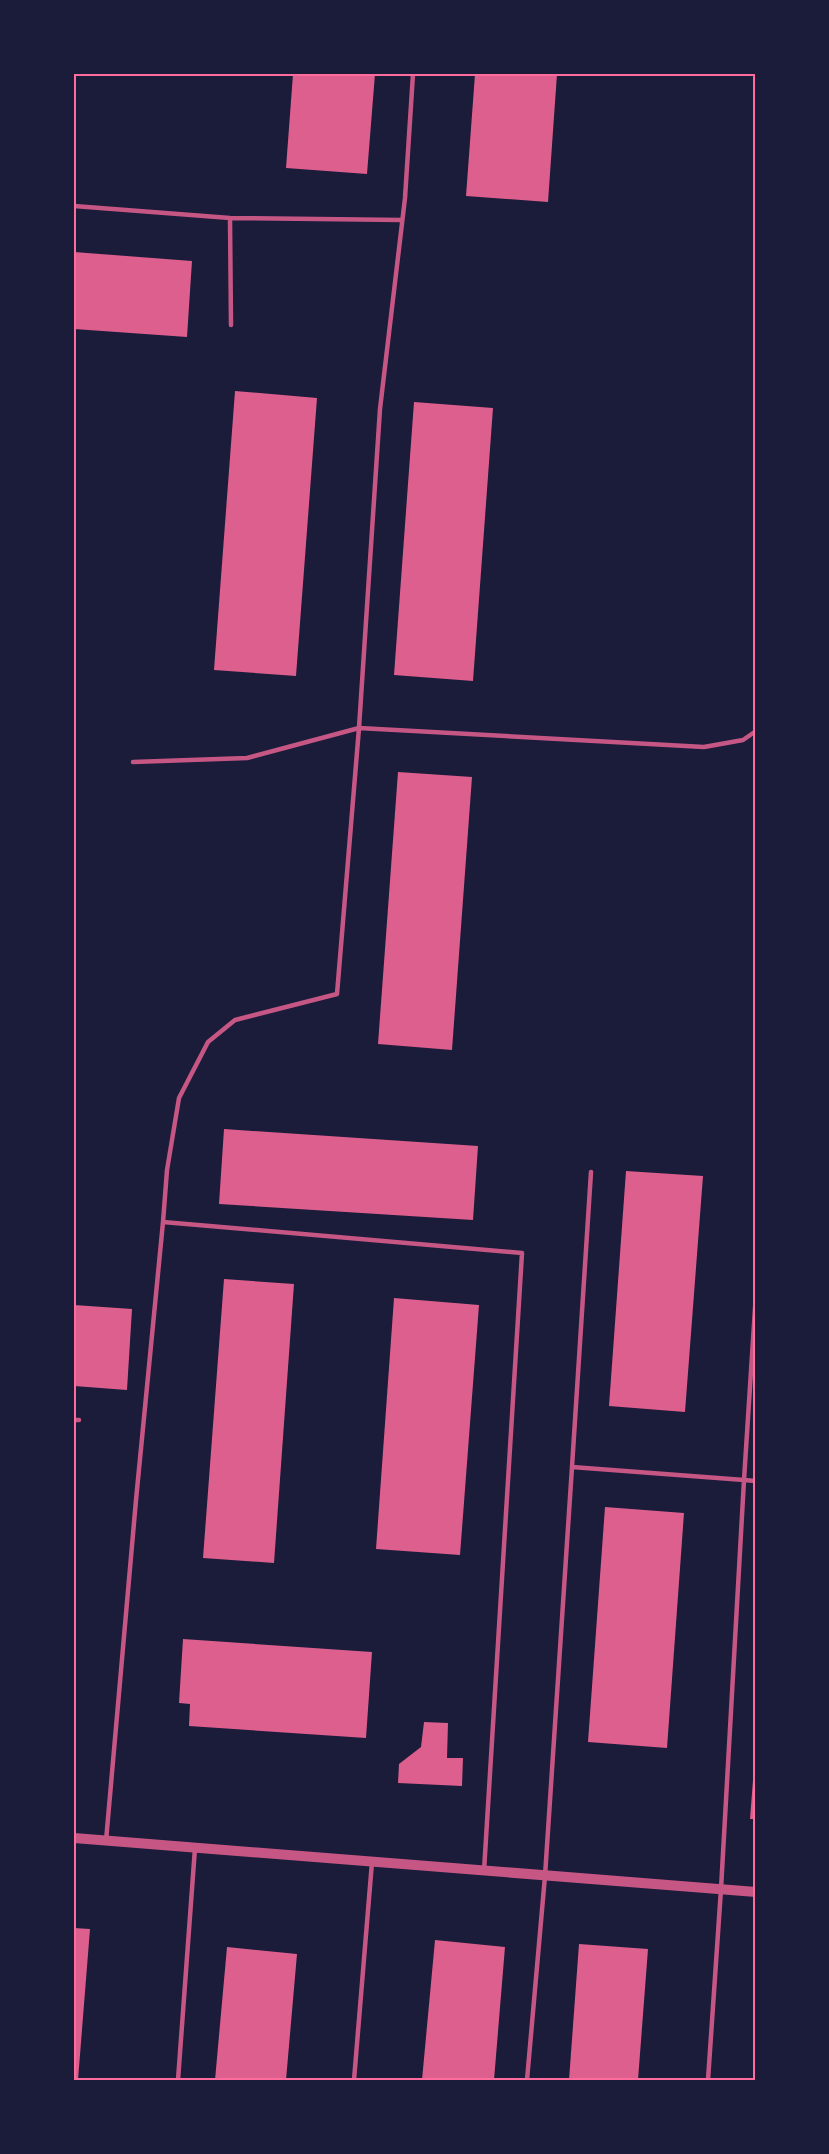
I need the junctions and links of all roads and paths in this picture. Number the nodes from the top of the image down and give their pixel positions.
1 (413, 74) edge
2 (74, 206) edge
3 (230, 218) junction
4 (402, 220) junction
5 (231, 325) dead end
6 (359, 728) junction
7 (756, 731) edge
8 (133, 762) dead end
9 (591, 1172) dead end
10 (163, 1222) junction
11 (756, 1293) edge
12 (572, 1467) junction
13 (744, 1480) junction
14 (756, 1481) edge
15 (74, 1838) edge
16 (106, 1841) junction
17 (195, 1848) junction
18 (372, 1862) junction
19 (484, 1871) junction
20 (545, 1876) junction
21 (722, 1889) junction
22 (756, 1892) edge
23 (178, 2080) edge
24 (354, 2080) edge
25 (527, 2080) edge
26 (708, 2080) edge

1 - 4 lane
2 - 3 lane
3 - 4 lane
3 - 5 lane
4 - 6 lane
6 - 7 lane
6 - 8 lane
6 - 10 lane
9 - 12 lane
10 - 16 lane
10 - 19 lane
11 - 13 lane
12 - 13 lane
12 - 20 lane
13 - 14 lane
13 - 21 lane
15 - 16 street
16 - 17 street
17 - 18 street
17 - 23 lane
18 - 19 street
18 - 24 lane
19 - 20 street
20 - 21 street
20 - 25 lane
21 - 22 street
21 - 26 lane

